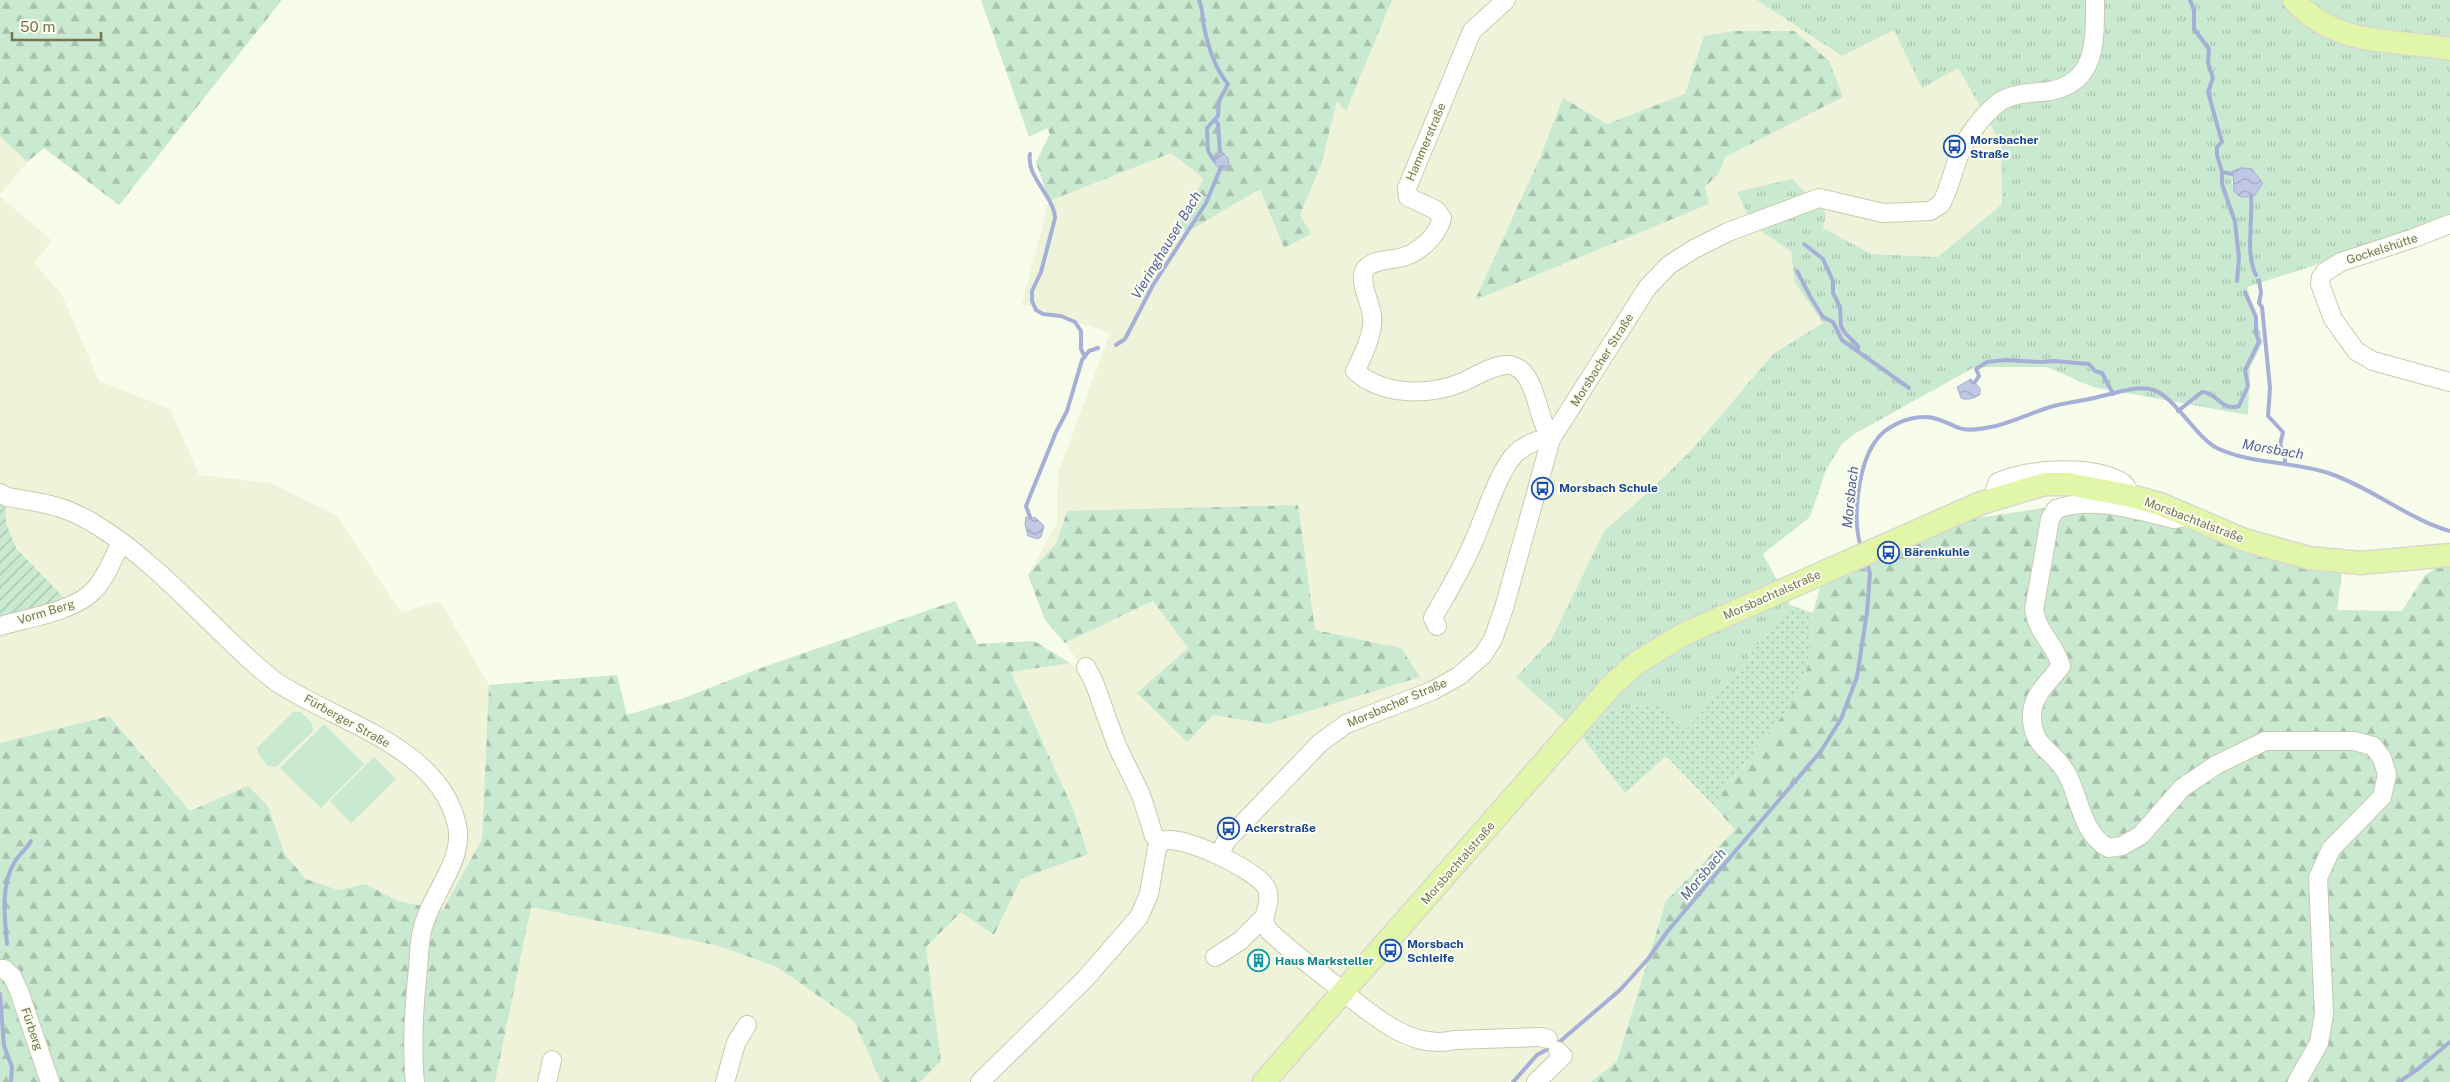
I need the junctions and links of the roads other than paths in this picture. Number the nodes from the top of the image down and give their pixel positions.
1 (1506, 0) edge
2 (2095, 0) edge
3 (2294, 0) edge
4 (2450, 49) edge
5 (2450, 224) edge
6 (2450, 382) edge
7 (1551, 438) junction
8 (0, 493) edge
9 (2191, 517) junction
10 (122, 543) junction
11 (2450, 555) edge
12 (0, 626) edge
13 (1438, 626) dead end
14 (1086, 667) dead end
15 (1161, 842) junction
16 (1220, 854) junction
17 (1265, 916) junction
18 (1215, 957) dead end
19 (6, 972) edge
20 (1344, 992) junction
21 (747, 1025) dead end
22 (552, 1060) dead end
23 (50, 1082) edge
24 (415, 1082) edge
25 (547, 1082) edge
26 (724, 1082) edge
27 (980, 1082) edge
28 (1264, 1082) edge
29 (1536, 1082) edge
30 (2297, 1082) edge

1 - 7 street, Hammerstraße
2 - 7 street, Morsbacher Straße
3 - 4 main road
5 - 6 street, Gockelshütte
7 - 13 street
7 - 16 street, Morsbacher Straße
8 - 10 street, Fürberger Straße
9 - 11 main road, Morsbachtalstraße
9 - 20 main road, Morsbachtalstraße
9 - 30 street
10 - 12 street, Vorm Berg
10 - 24 street, Fürberger Straße
14 - 15 street
15 - 16 street
15 - 27 street
16 - 17 street
17 - 18 street
17 - 20 street
19 - 23 street, Fürberg
20 - 28 main road, Morsbachtalstraße
20 - 29 street
21 - 26 street
22 - 25 street

